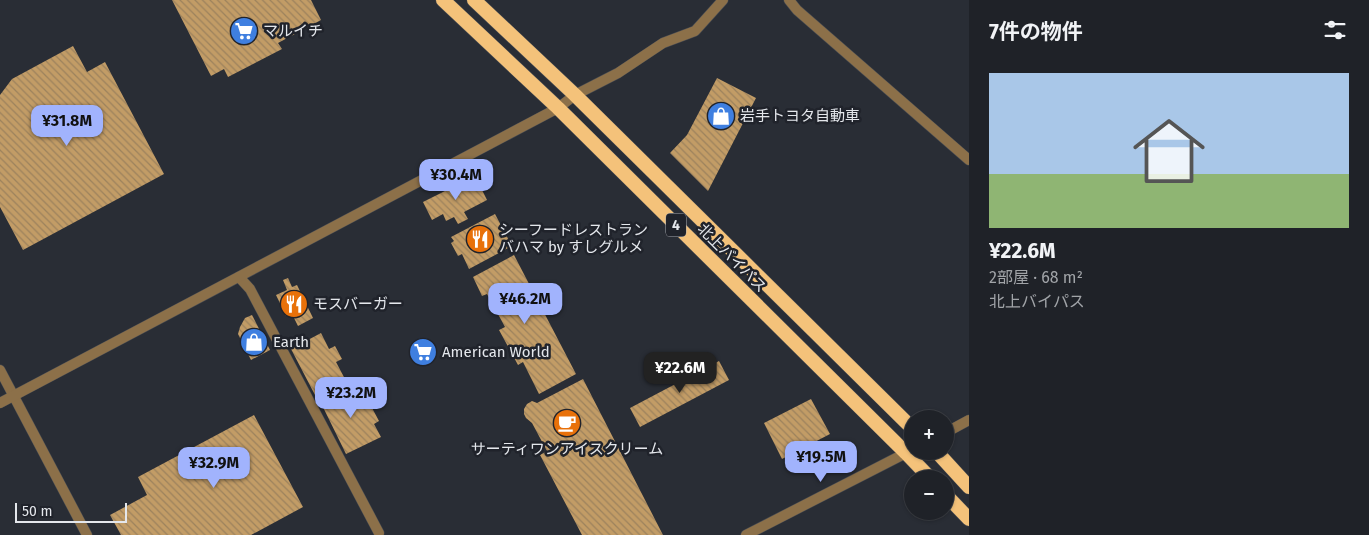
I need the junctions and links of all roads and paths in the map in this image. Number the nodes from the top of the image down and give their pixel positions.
1 (443, 0) edge
2 (474, 0) edge
3 (723, 0) edge
4 (789, 0) edge
5 (575, 95) junction
6 (558, 108) junction
7 (969, 160) edge
8 (239, 276) junction
9 (0, 370) edge
10 (14, 396) junction
11 (0, 403) edge
12 (904, 420) edge
13 (969, 420) edge
14 (954, 428) edge
15 (904, 451) edge
16 (904, 454) edge
17 (913, 460) edge
18 (944, 460) edge
19 (922, 470) edge
20 (969, 487) edge
21 (954, 503) edge
22 (969, 519) edge
23 (379, 533) dead end
24 (86, 535) edge
25 (746, 535) edge

1 - 6 highway, 北上バイパス / 4
2 - 5 highway, 北上バイパス / 4
3 - 5 street
4 - 7 street
5 - 6 street
5 - 12 highway, 北上バイパス / 4
6 - 8 street
6 - 15 highway, 北上バイパス / 4
8 - 10 street
8 - 23 street
9 - 10 street
10 - 11 street
10 - 24 street
13 - 14 street
16 - 25 street
17 - 19 highway, 北上バイパス / 4
18 - 20 highway
21 - 22 highway

